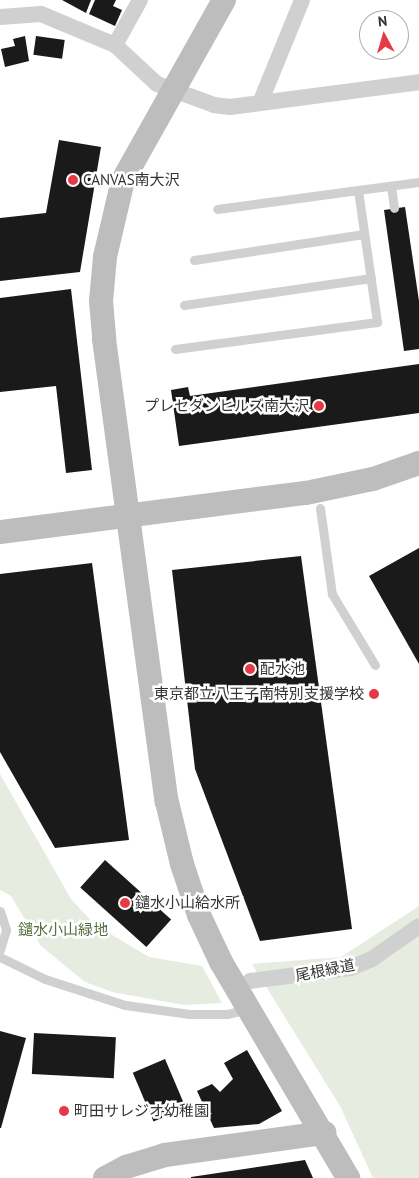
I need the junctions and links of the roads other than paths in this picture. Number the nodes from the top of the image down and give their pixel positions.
1 (140, 0) edge
2 (224, 0) edge
3 (302, 0) edge
4 (43, 7) edge
5 (0, 17) edge
6 (115, 45) junction
7 (419, 82) edge
8 (171, 91) junction
9 (260, 103) junction
10 (419, 182) edge
11 (391, 186) junction
12 (358, 190) junction
13 (394, 208) dead end
14 (217, 209) dead end
15 (364, 234) junction
16 (194, 260) dead end
17 (371, 278) junction
18 (184, 305) dead end
19 (174, 349) dead end
20 (419, 463) edge
21 (320, 508) dead end
22 (128, 515) junction
23 (0, 532) edge
24 (375, 665) dead end
25 (0, 911) edge
26 (419, 926) edge
27 (0, 950) edge
28 (0, 956) edge
29 (250, 981) dead end
30 (249, 1009) junction
31 (324, 1133) junction
32 (105, 1178) edge
33 (348, 1178) edge

1 - 6 street
2 - 8 street
3 - 9 street
4 - 5 street
4 - 6 street
6 - 8 street
7 - 9 street
8 - 9 street
8 - 22 street
10 - 11 lane
11 - 12 lane
11 - 13 lane
12 - 14 lane
12 - 15 lane
15 - 16 lane
15 - 17 lane
17 - 18 lane
17 - 19 lane
20 - 22 street
21 - 24 lane
22 - 23 street
22 - 30 street
25 - 27 lane
26 - 29 street, 尾根緑道
28 - 30 lane
30 - 31 street
31 - 32 street
31 - 33 street

